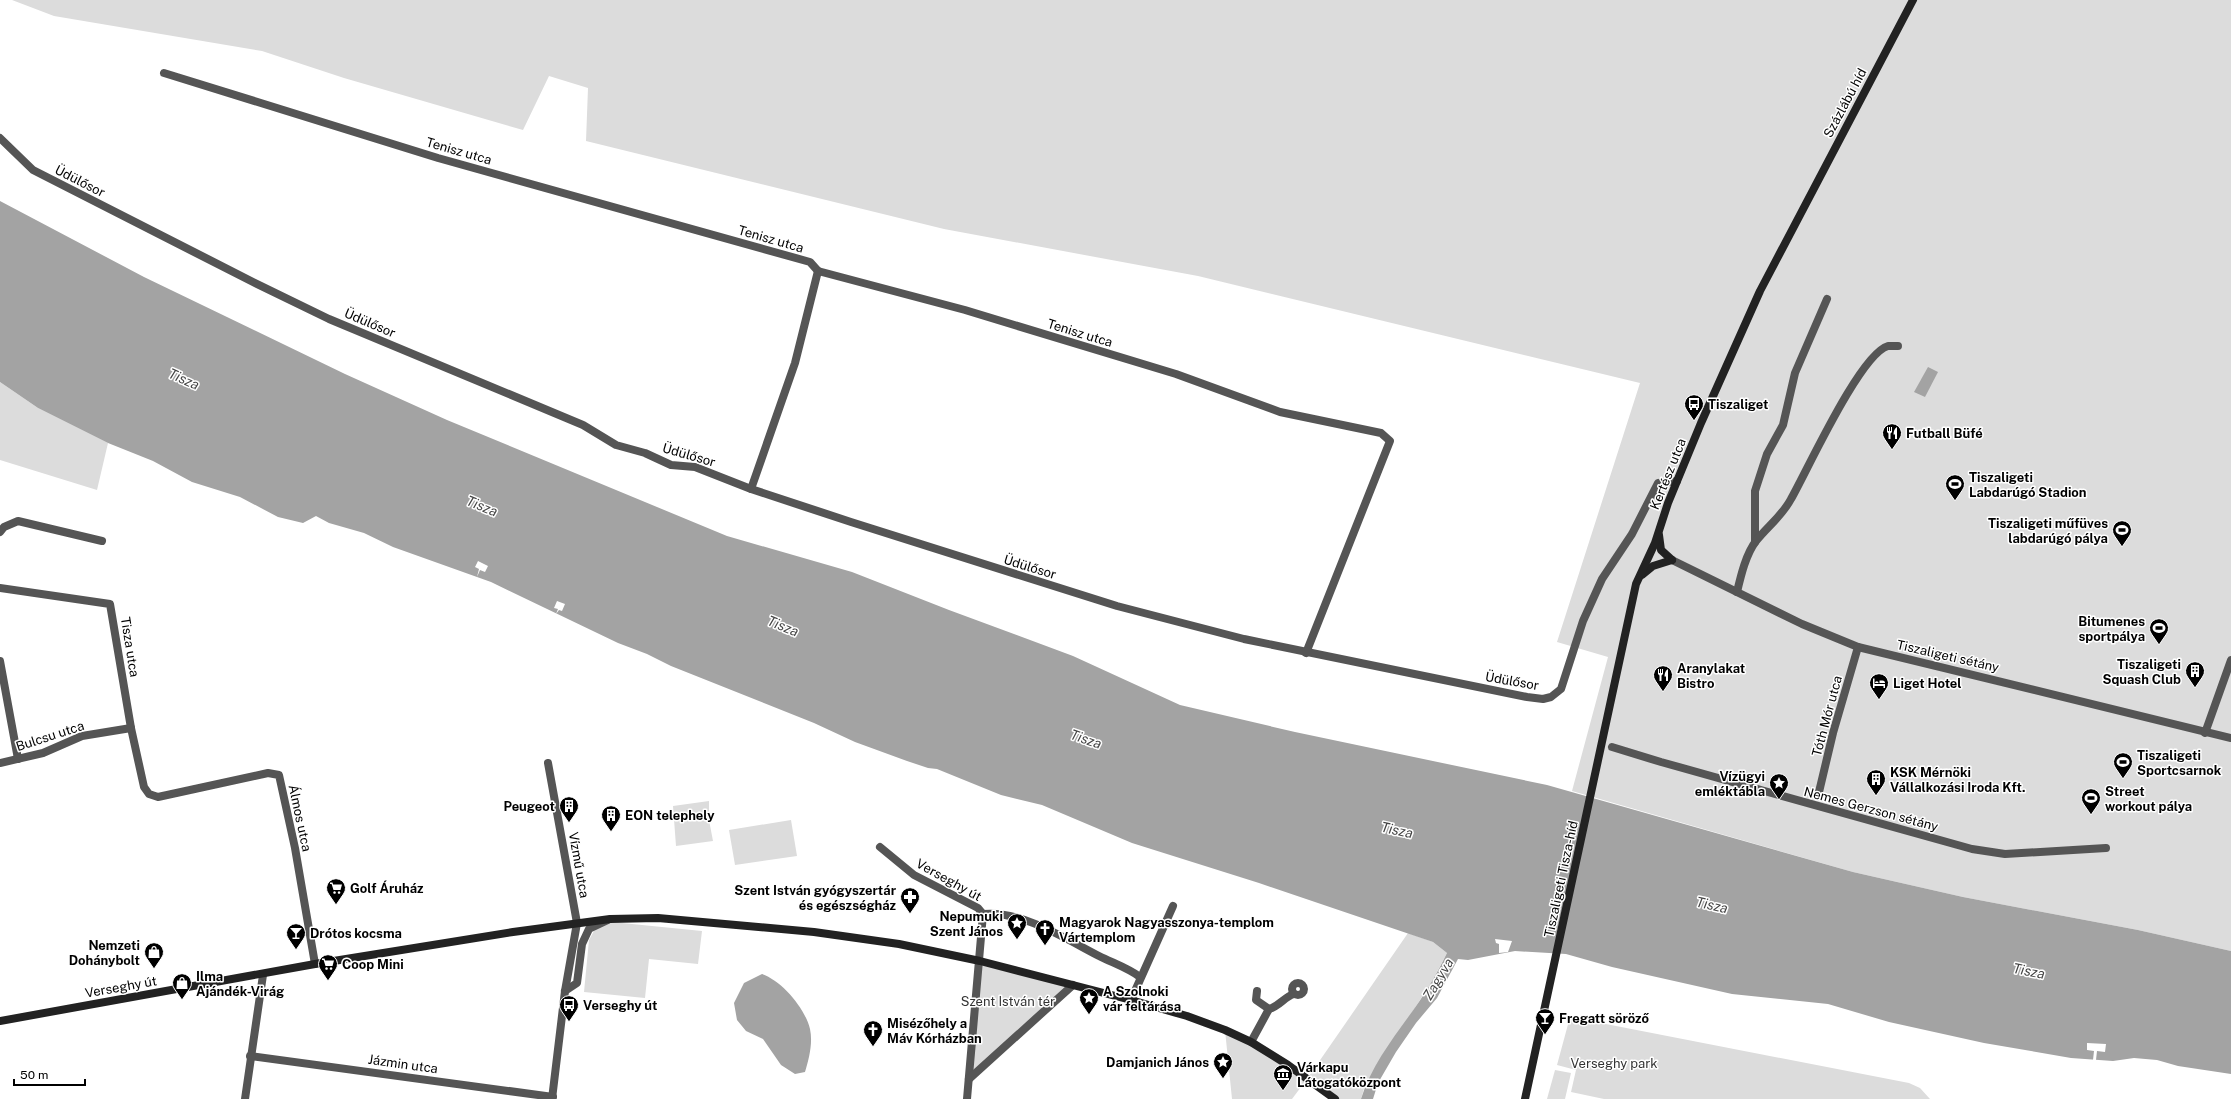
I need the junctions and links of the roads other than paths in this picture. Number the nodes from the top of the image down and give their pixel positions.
1 (1913, 0) edge
2 (164, 73) dead end
3 (0, 138) edge
4 (1798, 218) joint
5 (818, 271) junction
6 (1827, 299) dead end
7 (1898, 346) dead end
8 (1677, 481) junction
9 (751, 488) junction
10 (1661, 522) junction
11 (0, 532) edge
12 (102, 541) dead end
13 (1755, 542) junction
14 (1650, 554) junction
15 (1672, 560) junction
16 (1638, 579) junction
17 (0, 588) edge
18 (1737, 592) junction
19 (1858, 647) junction
20 (1306, 652) junction
21 (2231, 660) edge
22 (0, 661) edge
23 (131, 728) junction
24 (2205, 733) junction
25 (2231, 738) edge
26 (1612, 746) dead end
27 (1601, 753) joint
28 (18, 759) junction
29 (0, 763) edge
30 (548, 763) dead end
31 (1819, 792) dead end
32 (158, 797) joint
33 (880, 847) dead end
34 (2106, 848) dead end
35 (1173, 906) dead end
36 (983, 914) junction
37 (610, 919) junction
38 (577, 923) junction
39 (980, 961) junction
40 (314, 964) junction
41 (263, 975) junction
42 (1140, 977) junction
43 (1073, 985) junction
44 (565, 991) junction
45 (1257, 991) dead end
46 (1294, 994) dead end
47 (1131, 1000) junction
48 (1269, 1010) junction
49 (0, 1021) edge
50 (1251, 1042) junction
51 (250, 1056) junction
52 (969, 1079) junction
53 (552, 1098) edge
54 (245, 1099) edge
55 (967, 1099) edge
56 (1335, 1099) edge
57 (1525, 1099) edge

1 - 4 main road, Százlábú híd
2 - 5 street, Tenisz utca
3 - 9 street, Üdülősor
4 - 8 main road, Kertész utca
5 - 9 street
5 - 20 street, Tenisz utca
6 - 13 street
7 - 13 street
8 - 10 main road, Kertész utca
8 - 20 street, Üdülősor
9 - 20 street, Üdülősor
10 - 14 main road, Kertész utca
10 - 15 main road
11 - 12 street
13 - 18 street
14 - 15 main road
14 - 16 main road, Kertész utca
15 - 16 main road
15 - 18 street, Tiszaligeti sétány
16 - 27 main road, Kertész utca
17 - 23 street, Tisza utca
18 - 19 street, Tiszaligeti sétány
19 - 24 street, Tiszaligeti sétány
19 - 31 street, Tóth Mór utca
21 - 24 street
22 - 28 street
23 - 28 street, Bulcsu utca
23 - 32 street, Tisza utca
24 - 25 street, Tiszaligeti sétány
26 - 34 street, Nemes Gerzson sétány
27 - 57 main road, Tiszaligeti Tisza-híd
28 - 29 street, Bulcsu utca
30 - 38 street, Vízmű utca
32 - 40 street, Álmos utca
33 - 36 street, Verseghy út
35 - 42 street
36 - 39 street, Verseghy út
36 - 42 street
37 - 38 main road, Verseghy út
37 - 39 main road, Verseghy út
37 - 44 street
38 - 40 main road, Verseghy út
38 - 44 street
39 - 43 main road
39 - 52 street
40 - 41 main road, Verseghy út
41 - 49 main road, Verseghy út
41 - 51 street
42 - 47 street
43 - 47 main road
43 - 52 street
44 - 53 street
45 - 48 street
46 - 48 street
47 - 50 main road
48 - 50 street
50 - 56 main road
51 - 53 street, Jázmin utca
51 - 54 street
52 - 55 street

